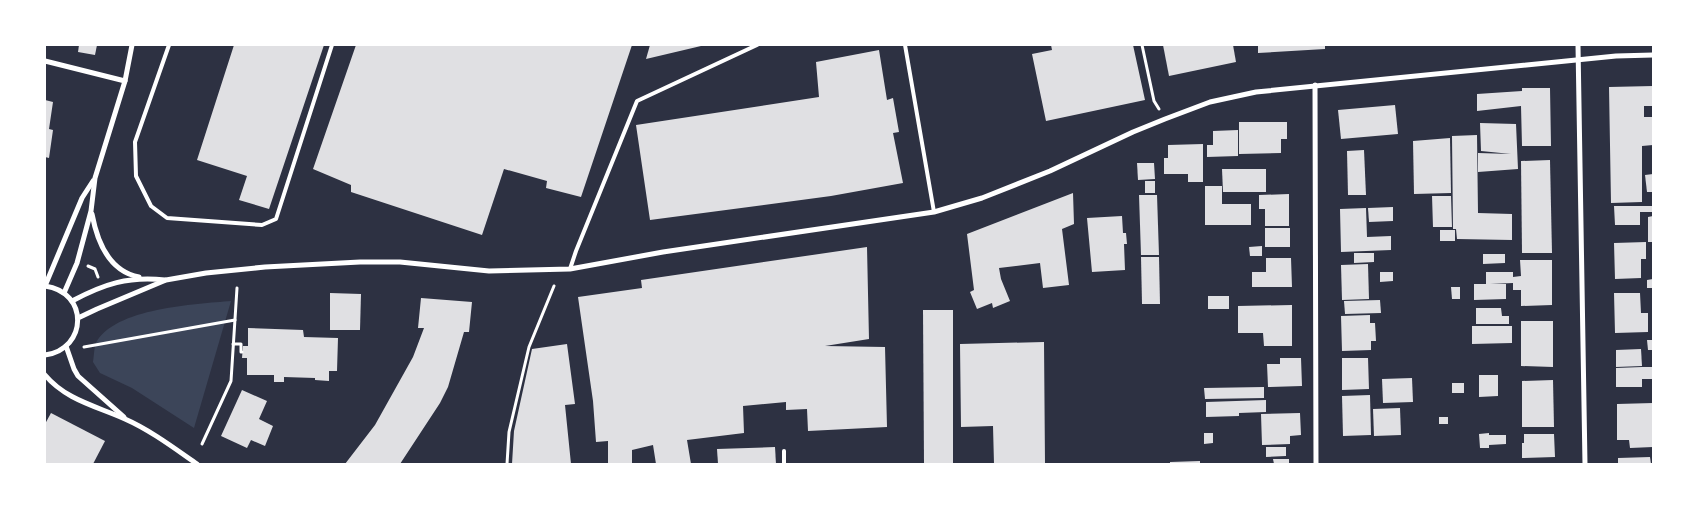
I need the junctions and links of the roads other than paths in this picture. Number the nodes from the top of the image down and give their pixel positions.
1 (132, 45) edge
2 (169, 45) edge
3 (332, 45) edge
4 (757, 45) edge
5 (905, 45) edge
6 (1578, 45) edge
7 (1653, 55) edge
8 (1578, 60) junction
9 (45, 61) edge
10 (124, 81) junction
11 (1315, 85) junction
12 (95, 178) junction
13 (91, 211) junction
14 (934, 212) junction
15 (570, 269) junction
16 (144, 278) junction
17 (166, 280) junction
18 (45, 286) edge
19 (64, 293) junction
20 (72, 301) junction
21 (78, 318) junction
22 (66, 346) junction
23 (45, 355) edge
24 (45, 375) edge
25 (126, 419) junction
26 (784, 451) dead end
27 (197, 464) edge
28 (784, 464) edge
29 (1316, 464) edge
30 (1585, 464) edge

1 - 10 street
2 - 3 lane
4 - 15 lane
5 - 14 lane
6 - 8 street
7 - 8 street
8 - 11 street
8 - 30 street
9 - 10 street
10 - 12 street
11 - 14 street
11 - 29 street
12 - 13 street
12 - 18 street
13 - 16 street
13 - 19 street
14 - 15 street
15 - 17 street
16 - 17 street
16 - 20 street
17 - 21 street
18 - 19 street
19 - 20 street
20 - 21 street
21 - 22 street
22 - 23 street
22 - 25 street
24 - 25 street
25 - 27 street
26 - 28 lane

